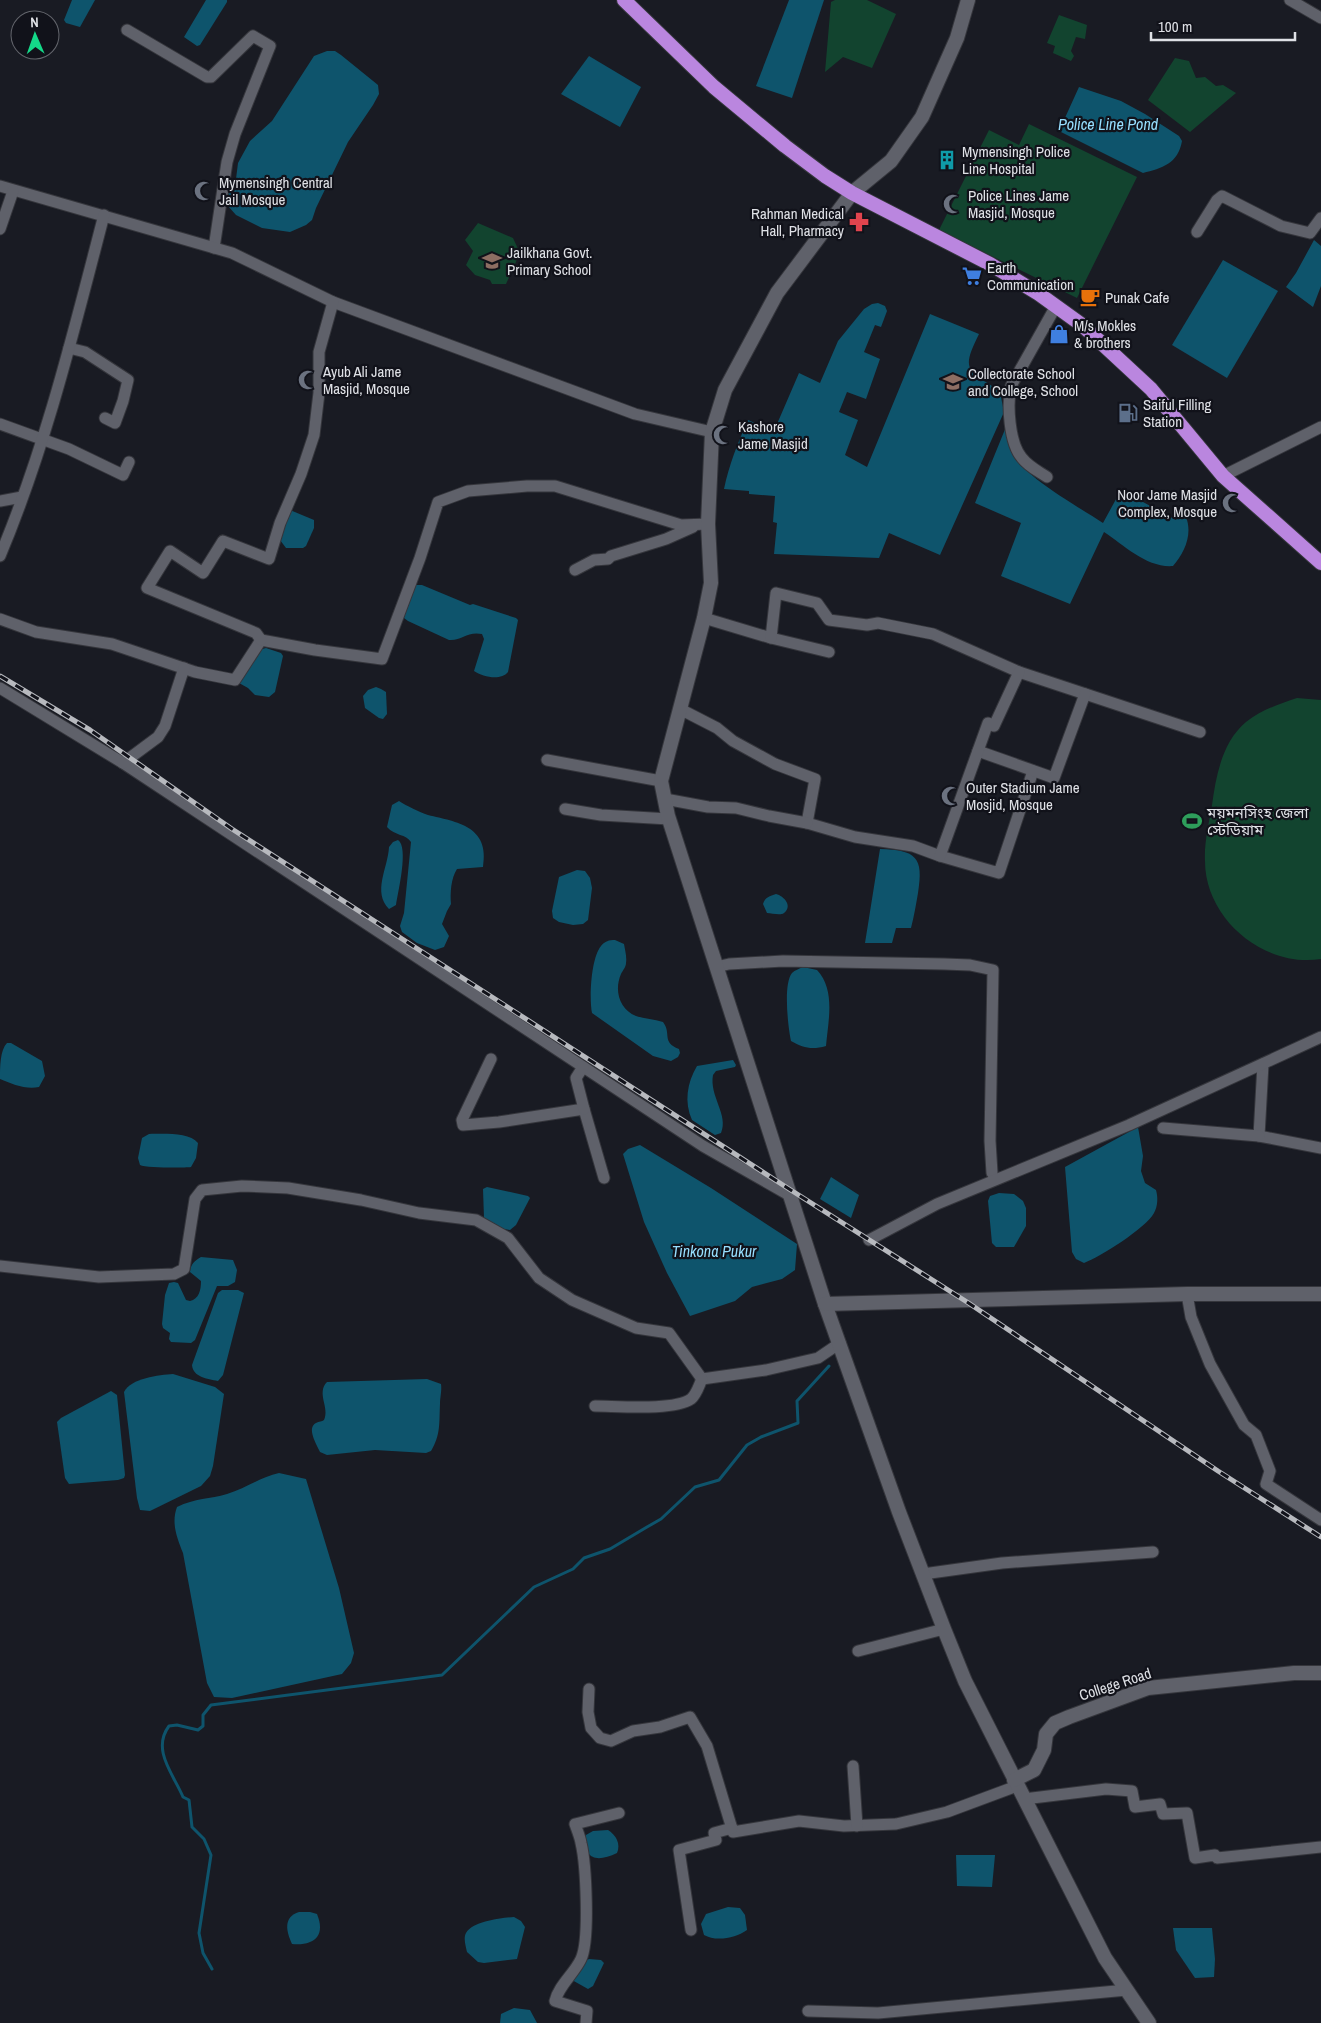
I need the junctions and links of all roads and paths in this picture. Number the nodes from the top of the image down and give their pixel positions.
1 (624, 0) edge
2 (968, 0) edge
3 (1290, 0) edge
4 (1321, 18) edge
5 (127, 30) dead end
6 (0, 186) edge
7 (13, 191) junction
8 (852, 193) junction
9 (104, 215) junction
10 (1321, 218) edge
11 (0, 229) edge
12 (1197, 232) dead end
13 (214, 248) junction
14 (333, 302) junction
15 (1056, 306) junction
16 (69, 348) junction
17 (105, 418) dead end
18 (0, 424) edge
19 (1321, 428) edge
20 (712, 432) junction
21 (43, 438) junction
22 (130, 462) dead end
23 (1223, 476) junction
24 (1047, 477) dead end
25 (22, 498) junction
26 (0, 501) edge
27 (702, 524) junction
28 (0, 556) edge
29 (1321, 563) edge
30 (575, 570) dead end
31 (704, 618) junction
32 (0, 619) edge
33 (770, 638) junction
34 (261, 640) junction
35 (829, 652) dead end
36 (184, 668) junction
37 (1019, 672) junction
38 (0, 688) edge
39 (1085, 694) junction
40 (680, 708) junction
41 (1200, 732) dead end
42 (978, 751) junction
43 (547, 760) dead end
44 (123, 763) junction
45 (1033, 771) junction
46 (661, 780) junction
47 (665, 799) junction
48 (565, 809) dead end
49 (669, 819) junction
50 (807, 823) junction
51 (940, 856) junction
52 (716, 967) junction
53 (1321, 1037) edge
54 (490, 1059) dead end
55 (1263, 1064) junction
56 (583, 1067) junction
57 (584, 1109) junction
58 (1163, 1128) dead end
59 (1259, 1136) junction
60 (1321, 1148) edge
61 (992, 1173) dead end
62 (604, 1178) dead end
63 (789, 1195) junction
64 (869, 1240) dead end
65 (0, 1266) edge
66 (1187, 1294) junction
67 (1321, 1294) edge
68 (825, 1304) junction
69 (840, 1343) junction
70 (702, 1379) junction
71 (595, 1406) dead end
72 (1321, 1520) edge
73 (1153, 1552) dead end
74 (923, 1574) junction
75 (944, 1629) junction
76 (858, 1651) dead end
77 (1321, 1673) edge
78 (589, 1689) dead end
79 (853, 1766) dead end
80 (1016, 1783) junction
81 (1024, 1800) junction
82 (619, 1813) dead end
83 (857, 1826) junction
84 (732, 1828) junction
85 (1321, 1847) edge
86 (691, 1930) dead end
87 (1127, 1990) junction
88 (808, 2012) dead end
89 (586, 2023) edge
90 (1148, 2023) edge

1 - 8 highway
2 - 8 street
3 - 4 street
5 - 13 street
6 - 7 street
7 - 9 street
7 - 11 street
8 - 15 highway
8 - 20 street
9 - 13 street
9 - 16 street
10 - 12 street
13 - 14 street
14 - 20 street
14 - 34 street
15 - 23 highway
15 - 24 street
16 - 17 street
16 - 21 street
18 - 21 street
19 - 23 street
20 - 27 street
21 - 22 street
21 - 25 street
23 - 29 highway
25 - 26 street
25 - 28 street
27 - 30 street
27 - 31 street
27 - 34 street
31 - 33 street
31 - 40 street
32 - 36 street
33 - 35 street
33 - 37 street
34 - 36 street
36 - 44 street
37 - 39 street
37 - 42 street
38 - 44 street
39 - 41 street
39 - 45 street
40 - 46 street
40 - 50 street
42 - 45 street
42 - 51 street
43 - 46 street
44 - 56 street
45 - 51 street
46 - 47 street
47 - 49 street
47 - 50 street
48 - 49 street
49 - 52 street
50 - 51 street
52 - 61 street
52 - 63 street
53 - 55 street
54 - 57 street
55 - 59 street
55 - 64 street
56 - 57 street
56 - 63 street
57 - 62 street
58 - 59 street
59 - 60 street
63 - 68 street
65 - 70 street
66 - 67 street
66 - 68 street
66 - 72 street
68 - 69 street
69 - 70 street
69 - 74 street
70 - 71 street
73 - 74 street
74 - 75 street
75 - 76 street
75 - 80 street
77 - 80 street, College Road
78 - 84 street
79 - 83 street
80 - 81 street
80 - 83 street
81 - 85 street
81 - 87 street
82 - 89 street
83 - 84 street
84 - 86 street
87 - 88 street
87 - 90 street

